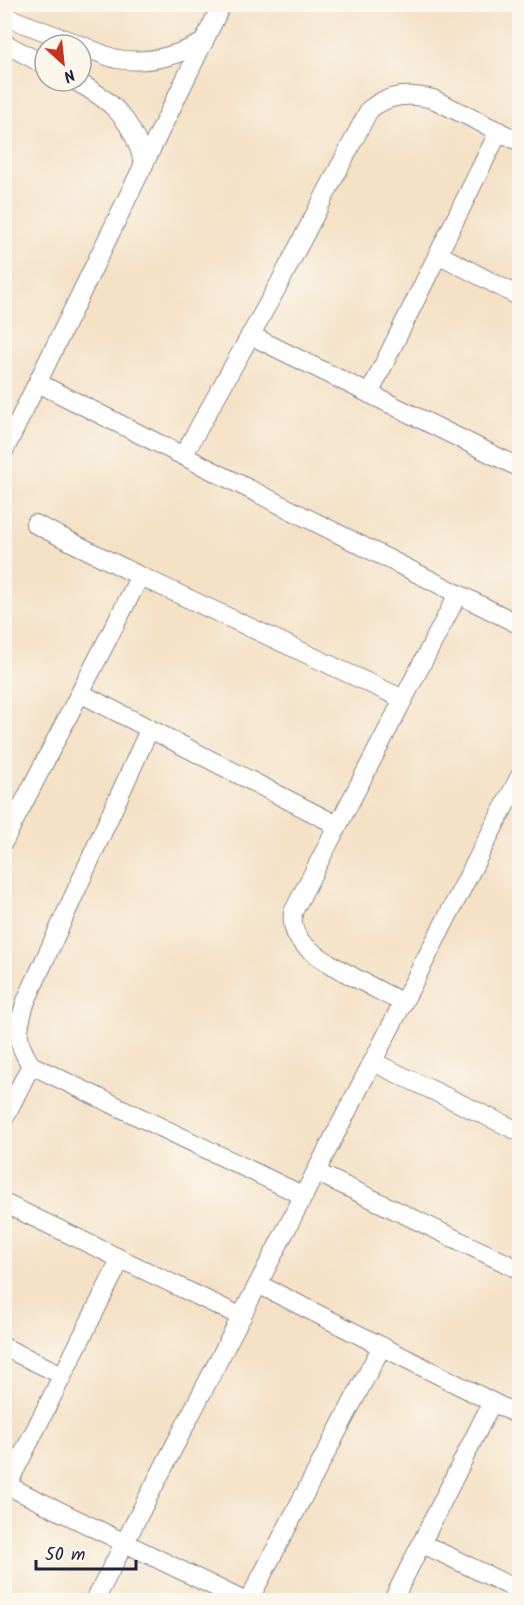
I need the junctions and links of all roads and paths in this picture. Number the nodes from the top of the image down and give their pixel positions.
1 (222, 4) edge
2 (4, 16) edge
3 (49, 33) edge
4 (204, 42) junction
5 (4, 43) edge
6 (93, 50) edge
7 (33, 59) edge
8 (93, 91) edge
9 (499, 131) junction
10 (519, 142) edge
11 (144, 165) junction
12 (438, 254) junction
13 (519, 297) edge
14 (250, 335) junction
15 (39, 383) junction
16 (369, 394) junction
17 (4, 451) edge
18 (183, 456) junction
19 (519, 468) edge
20 (35, 524) dead end
21 (140, 576) junction
22 (458, 594) junction
23 (519, 625) edge
24 (80, 693) junction
25 (403, 699) junction
26 (149, 730) junction
27 (519, 779) edge
28 (337, 825) junction
29 (4, 841) edge
30 (403, 1003) junction
31 (373, 1062) junction
32 (31, 1065) junction
33 (4, 1119) edge
34 (519, 1132) edge
35 (316, 1172) junction
36 (304, 1196) junction
37 (4, 1203) edge
38 (121, 1259) junction
39 (519, 1270) edge
40 (258, 1284) junction
41 (242, 1317) junction
42 (382, 1346) junction
43 (4, 1347) edge
44 (62, 1376) junction
45 (492, 1402) junction
46 (519, 1416) edge
47 (6, 1485) edge
48 (421, 1543) junction
49 (125, 1544) junction
50 (519, 1591) edge
51 (95, 1600) edge
52 (242, 1600) edge
53 (249, 1600) edge
54 (393, 1600) edge

1 - 4 street
2 - 3 street
4 - 6 street
4 - 11 street
5 - 7 street
8 - 11 street
9 - 10 street
9 - 12 street
9 - 14 street
11 - 15 street
12 - 13 street
12 - 16 street
14 - 16 street
14 - 18 street
15 - 17 street
15 - 18 street
16 - 19 street
18 - 22 street
20 - 21 street
21 - 24 street
21 - 25 street
22 - 23 street
22 - 25 street
24 - 26 street
24 - 29 street
25 - 28 street
26 - 28 street
26 - 32 street
27 - 30 street
28 - 30 street
30 - 31 street
31 - 34 street
31 - 35 street
32 - 33 street
32 - 36 street
35 - 36 street
35 - 39 street
36 - 40 street
37 - 38 street
38 - 41 street
38 - 44 street
40 - 41 street
40 - 42 street
41 - 49 street
42 - 45 street
42 - 53 street
43 - 44 street
44 - 47 street
45 - 46 street
45 - 48 street
47 - 49 street
48 - 50 street
48 - 54 street
49 - 51 street
49 - 52 street

